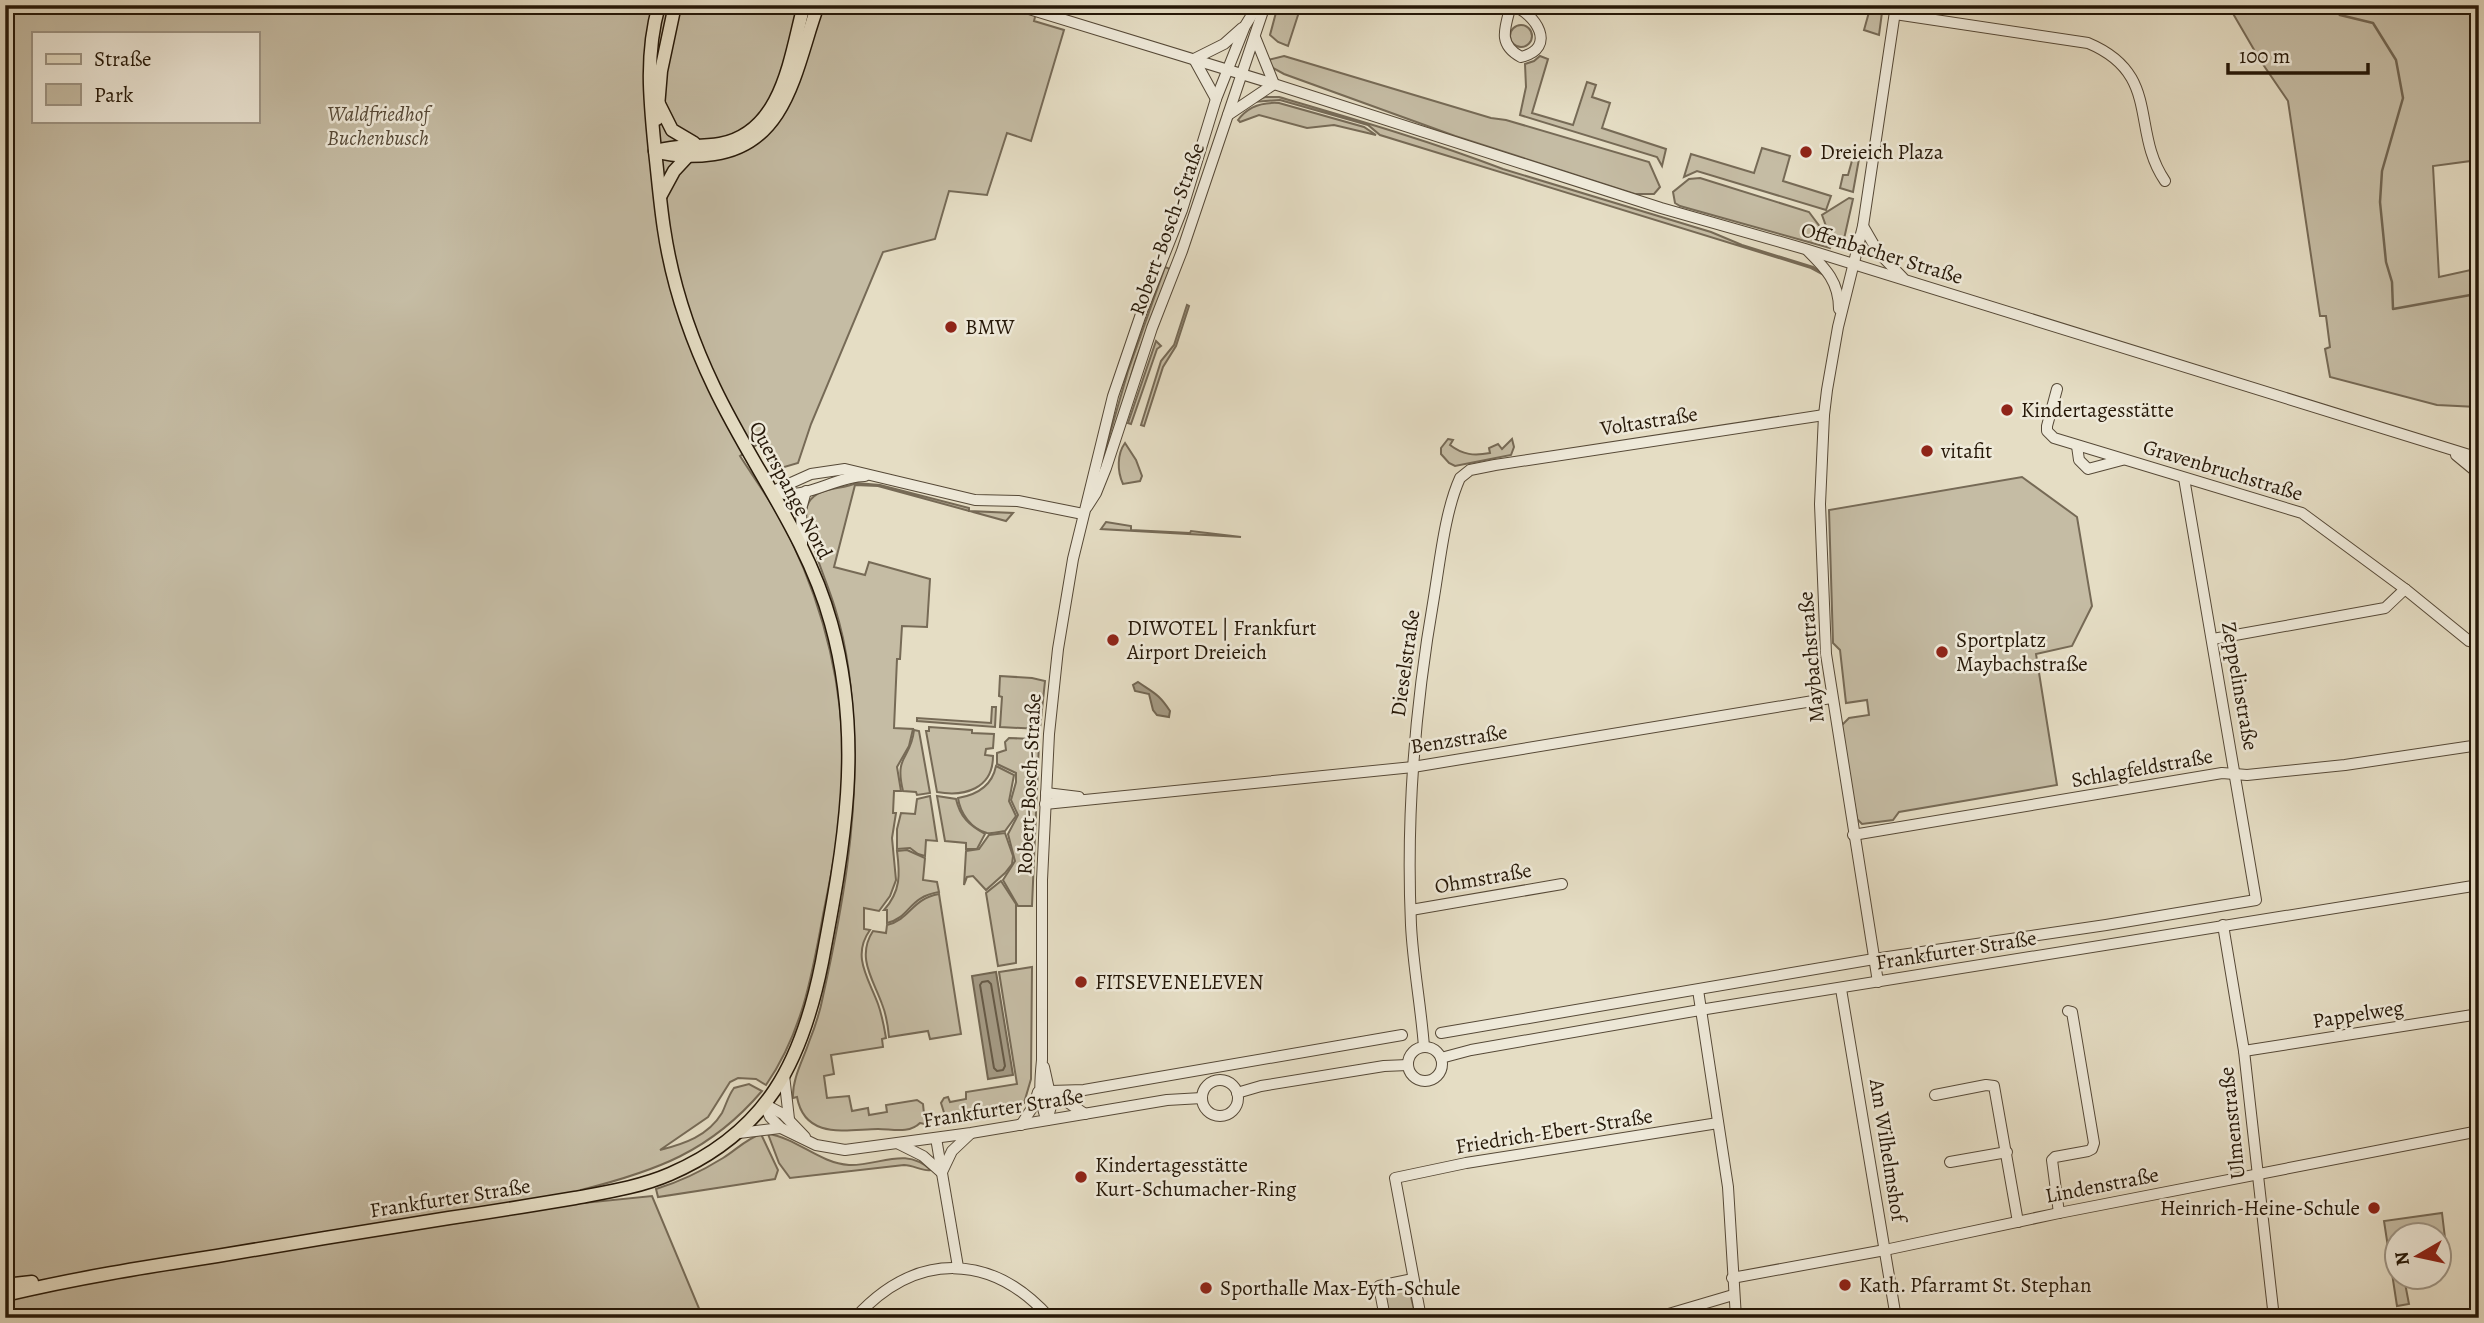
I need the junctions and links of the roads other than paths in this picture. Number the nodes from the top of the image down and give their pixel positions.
1 (675, 5) edge
2 (804, 5) edge
3 (818, 5) edge
4 (1016, 5) edge
5 (1258, 5) edge
6 (1265, 5) edge
7 (1512, 5) edge
8 (1896, 10) edge
9 (658, 11) edge
10 (1245, 26) junction
11 (1255, 37) junction
12 (1194, 59) junction
13 (1228, 69) junction
14 (1241, 74) junction
15 (1274, 84) junction
16 (1216, 99) junction
17 (659, 103) junction
18 (1227, 116) junction
19 (698, 145) junction
20 (655, 151) junction
21 (687, 157) junction
22 (2165, 181) dead end
23 (660, 199) junction
24 (1863, 226) junction
25 (1805, 249) junction
26 (1854, 264) junction
27 (1905, 280) junction
28 (1838, 327) junction
29 (2057, 389) dead end
30 (1824, 415) junction
31 (2077, 446) junction
32 (2444, 448) junction
33 (2479, 458) edge
34 (2123, 459) junction
35 (1480, 468) joint
36 (2479, 474) edge
37 (883, 477) junction
38 (2183, 478) junction
39 (773, 491) junction
40 (806, 491) junction
41 (1083, 513) junction
42 (802, 544) junction
43 (2405, 589) junction
44 (2213, 639) junction
45 (2479, 644) edge
46 (1831, 698) junction
47 (2479, 745) edge
48 (1413, 767) junction
49 (2235, 773) junction
50 (1046, 798) junction
51 (1853, 835) junction
52 (1562, 884) dead end
53 (2479, 885) edge
54 (2256, 900) joint
55 (1410, 910) junction
56 (2222, 925) junction
57 (1874, 960) junction
58 (1878, 982) junction
59 (1841, 989) junction
60 (1698, 990) junction
61 (1700, 1010) junction
62 (2068, 1012) dead end
63 (2479, 1014) edge
64 (1441, 1033) dead end
65 (1402, 1035) dead end
66 (1424, 1047) junction
67 (2244, 1051) junction
68 (1441, 1058) junction
69 (1408, 1065) junction
70 (784, 1075) junction
71 (1045, 1090) junction
72 (1237, 1093) junction
73 (1935, 1095) dead end
74 (1202, 1098) junction
75 (764, 1104) junction
76 (1085, 1114) junction
77 (789, 1119) junction
78 (1047, 1121) junction
79 (1718, 1124) junction
80 (1021, 1125) junction
81 (781, 1128) junction
82 (2479, 1131) edge
83 (739, 1133) junction
84 (971, 1133) junction
85 (936, 1138) junction
86 (811, 1143) junction
87 (899, 1144) junction
88 (2007, 1152) junction
89 (1950, 1162) dead end
90 (942, 1172) junction
91 (2258, 1174) junction
92 (2059, 1213) junction
93 (2018, 1222) junction
94 (1885, 1250) junction
95 (958, 1267) junction
96 (116, 1272) junction
97 (1732, 1278) junction
98 (1413, 1279) junction
99 (5, 1285) edge
100 (5, 1295) edge
101 (1733, 1295) junction
102 (855, 1318) edge
103 (1050, 1318) edge
104 (1385, 1318) edge
105 (1421, 1318) edge
106 (1655, 1318) edge
107 (1736, 1318) edge
108 (1896, 1318) edge
109 (2274, 1318) edge

1 - 17 main road
2 - 19 main road
3 - 21 main road
4 - 12 street, Offenbacher Straße
5 - 10 street
6 - 11 street, Robert-Bosch-Straße
7 - 7 street
8 - 22 street
8 - 24 street, Maybachstraße
9 - 20 main road, Querspange Nord
10 - 12 street
10 - 13 street, Robert-Bosch-Straße
11 - 14 street, Robert-Bosch-Straße
11 - 15 street
12 - 13 street, Offenbacher Straße
12 - 16 street
13 - 14 street, Offenbacher Straße
13 - 16 street, Robert-Bosch-Straße
14 - 15 street, Offenbacher Straße
14 - 18 street, Robert-Bosch-Straße
15 - 18 street
15 - 25 street, Offenbacher Straße
16 - 41 street, Robert-Bosch-Straße
17 - 19 main road
17 - 20 main road
18 - 41 street, Robert-Bosch-Straße
19 - 20 main road
20 - 21 main road
20 - 23 main road, Querspange Nord
21 - 23 main road
23 - 39 main road, Querspange Nord
24 - 26 street, Maybachstraße
24 - 27 street
25 - 26 street, Offenbacher Straße
25 - 28 street, Maybachstraße
26 - 27 street, Offenbacher Straße
26 - 28 street, Maybachstraße
27 - 32 street, Offenbacher Straße
28 - 30 street, Maybachstraße
29 - 31 street, Gravenbruchstraße
30 - 35 street, Voltastraße
30 - 46 street, Maybachstraße
31 - 34 street, Gravenbruchstraße
31 - 34 street, Gravenbruchstraße
32 - 33 street, Offenbacher Straße
32 - 36 street
34 - 38 street, Gravenbruchstraße
35 - 48 street, Dieselstraße
37 - 39 street
37 - 40 street
37 - 41 street
38 - 43 street, Gravenbruchstraße
38 - 44 street, Zeppelinstraße
39 - 40 street
39 - 42 main road, Querspange Nord
40 - 42 street
41 - 50 street, Robert-Bosch-Straße
42 - 70 main road, Querspange Nord
43 - 44 street
43 - 45 street, Gravenbruchstraße
44 - 49 street, Zeppelinstraße
46 - 48 street, Benzstraße
46 - 51 street, Maybachstraße
47 - 49 street, Schlagfeldstraße
48 - 50 street, Benzstraße
48 - 55 street, Dieselstraße
49 - 51 street, Schlagfeldstraße
49 - 54 street, Zeppelinstraße
50 - 71 street, Robert-Bosch-Straße
51 - 57 street, Maybachstraße
52 - 55 street, Ohmstraße
53 - 56 street, Frankfurter Straße
54 - 57 street, Frankfurter Straße
55 - 66 street, Dieselstraße
56 - 58 street, Frankfurter Straße
56 - 67 street, Ulmenstraße
57 - 58 street, Maybachstraße
57 - 60 street, Frankfurter Straße
58 - 59 street, Frankfurter Straße
59 - 61 street, Frankfurter Straße
59 - 94 street, Am Wilhelmshof
60 - 61 street
60 - 64 street, Frankfurter Straße
61 - 68 street, Frankfurter Straße
61 - 79 street
62 - 92 street
63 - 67 street, Pappelweg
65 - 71 street, Frankfurter Straße
66 - 68 street
66 - 69 street
67 - 91 street, Ulmenstraße
68 - 69 street
69 - 72 street
70 - 75 main road, Querspange Nord
70 - 77 street
71 - 76 street
71 - 78 street, Robert-Bosch-Straße
71 - 80 street
72 - 74 street
72 - 74 street
73 - 88 street
74 - 76 street, Frankfurter Straße
75 - 77 street
75 - 81 street, Frankfurter Straße
75 - 83 main road, Frankfurter Straße
76 - 78 street, Frankfurter Straße
77 - 86 street
78 - 80 street, Frankfurter Straße
79 - 97 street
79 - 98 street, Friedrich-Ebert-Straße
80 - 84 street, Frankfurter Straße
81 - 83 street
81 - 86 street, Frankfurter Straße
82 - 91 street, Lindenstraße
83 - 96 main road, Frankfurter Straße
84 - 85 street, Frankfurter Straße
84 - 90 street
85 - 87 street, Frankfurter Straße
85 - 90 street
86 - 87 street, Frankfurter Straße
87 - 90 street
88 - 89 street
88 - 93 street
90 - 95 street
91 - 92 street, Lindenstraße
91 - 109 street, Ulmenstraße
92 - 93 street, Lindenstraße
93 - 94 street, Lindenstraße
94 - 97 street, Lindenstraße
94 - 108 street, Am Wilhelmshof
95 - 102 street
95 - 103 street
96 - 99 main road, Frankfurter Straße
96 - 100 main road, Frankfurter Straße
97 - 101 street
98 - 104 street
98 - 105 street
101 - 106 street
101 - 107 street

